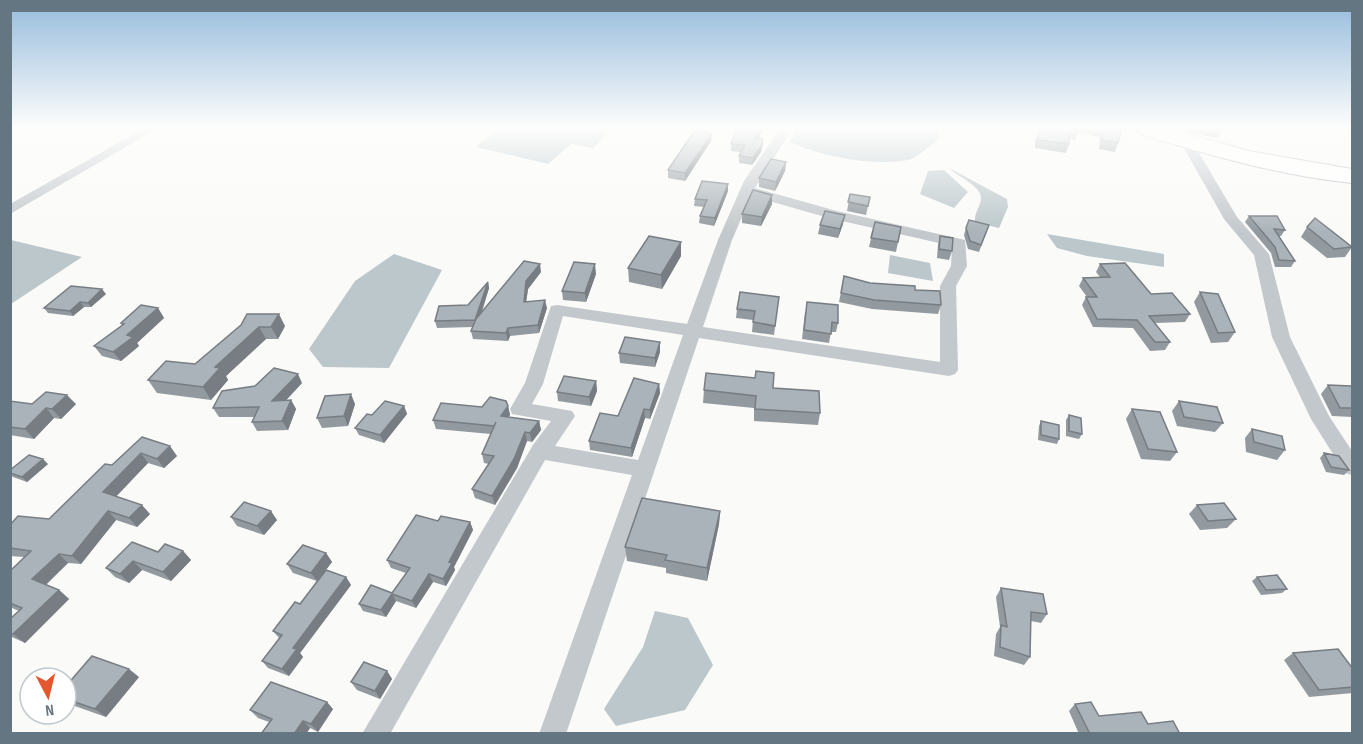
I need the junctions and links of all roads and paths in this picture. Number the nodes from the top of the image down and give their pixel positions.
1 (91, 164) edge
2 (764, 164) edge
3 (1199, 164) edge
4 (1273, 164) edge
5 (1353, 176) edge
6 (747, 190) junction
7 (10, 210) edge
8 (691, 331) junction
9 (540, 451) junction
10 (1353, 467) edge
11 (643, 469) junction
12 (375, 734) edge
13 (552, 734) edge

1 - 7 street
2 - 6 street
3 - 10 street
4 - 5 highway
6 - 8 street
6 - 8 street
8 - 9 street
8 - 11 street
9 - 11 street
9 - 12 street
11 - 13 street

